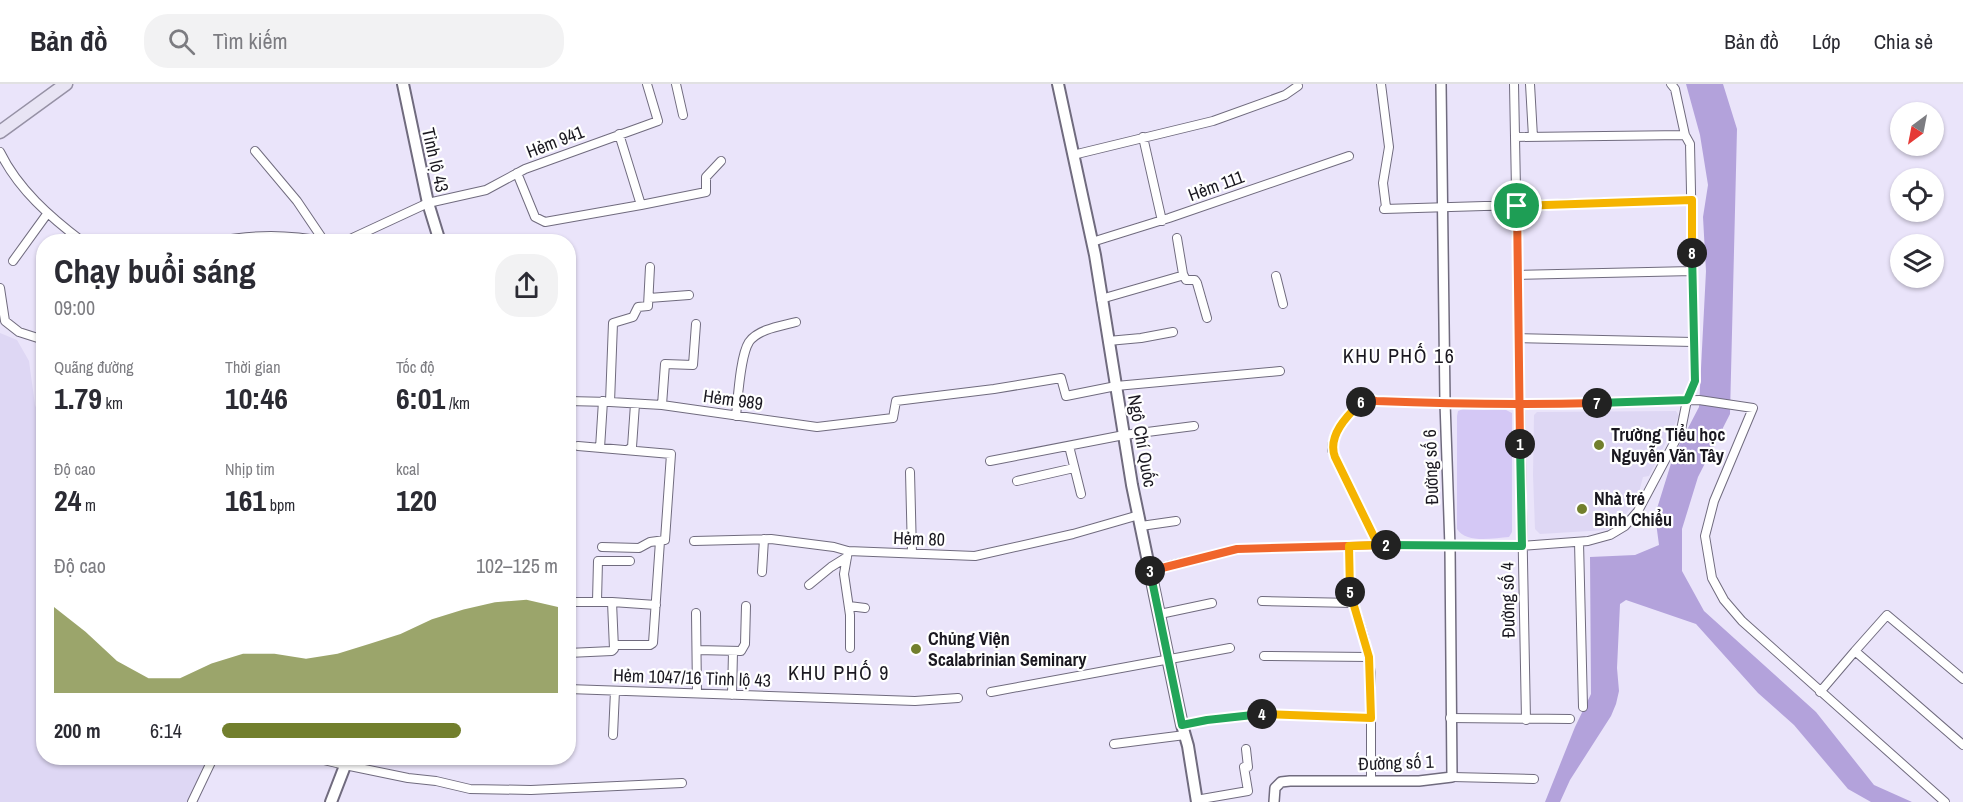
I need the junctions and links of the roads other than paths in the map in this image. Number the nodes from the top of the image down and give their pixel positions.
1 (66, 84) edge
2 (403, 84) edge
3 (646, 84) edge
4 (676, 84) edge
5 (1058, 84) edge
6 (1381, 84) edge
7 (1441, 84) edge
8 (1514, 84) edge
9 (1530, 84) edge
10 (1671, 84) edge
11 (1298, 86) dead end
12 (683, 115) dead end
13 (0, 132) edge
14 (619, 135) junction
15 (1686, 135) junction
16 (1143, 137) junction
17 (1515, 137) junction
18 (1533, 137) junction
19 (255, 151) dead end
20 (0, 152) edge
21 (1073, 155) junction
22 (1349, 156) dead end
23 (721, 161) dead end
24 (517, 173) junction
25 (1692, 200) junction
26 (428, 204) junction
27 (641, 205) junction
28 (1443, 206) junction
29 (1517, 206) junction
30 (48, 214) junction
31 (1162, 221) junction
32 (73, 234) edge
33 (322, 234) edge
34 (365, 234) edge
35 (437, 234) edge
36 (1177, 238) dead end
37 (1092, 242) junction
38 (13, 261) dead end
39 (650, 267) dead end
40 (1693, 272) junction
41 (1183, 273) junction
42 (1517, 275) junction
43 (1276, 276) dead end
44 (0, 288) edge
45 (689, 295) dead end
46 (649, 298) junction
47 (1101, 299) junction
48 (1283, 304) dead end
49 (1207, 318) dead end
50 (796, 322) dead end
51 (696, 324) dead end
52 (1173, 332) dead end
53 (36, 337) edge
54 (1518, 338) junction
55 (1108, 341) junction
56 (1693, 342) junction
57 (1280, 370) dead end
58 (1116, 386) junction
59 (1687, 400) junction
60 (576, 401) edge
61 (607, 401) junction
62 (635, 404) junction
63 (1446, 404) junction
64 (662, 405) junction
65 (1520, 405) junction
66 (736, 416) junction
67 (1194, 426) dead end
68 (1124, 435) junction
69 (578, 446) dead end
70 (1069, 446) junction
71 (600, 447) junction
72 (629, 449) junction
73 (990, 461) dead end
74 (1074, 468) junction
75 (910, 472) dead end
76 (1017, 481) dead end
77 (1081, 494) dead end
78 (1140, 521) junction
79 (1176, 521) dead end
80 (764, 539) junction
81 (660, 541) junction
82 (694, 541) dead end
83 (1579, 542) junction
84 (1378, 545) junction
85 (1349, 546) junction
86 (1522, 546) junction
87 (602, 547) dead end
88 (1450, 547) junction
89 (912, 553) junction
90 (848, 554) junction
91 (630, 561) dead end
92 (1150, 570) junction
93 (762, 572) dead end
94 (809, 585) dead end
95 (597, 601) junction
96 (1263, 601) dead end
97 (576, 602) edge
98 (612, 602) junction
99 (1212, 603) dead end
100 (1354, 603) junction
101 (656, 604) junction
102 (746, 606) dead end
103 (849, 606) junction
104 (865, 608) dead end
105 (696, 613) dead end
106 (1160, 614) junction
107 (614, 645) junction
108 (850, 648) dead end
109 (1230, 648) dead end
110 (697, 650) junction
111 (1855, 651) junction
112 (733, 652) junction
113 (576, 653) edge
114 (1264, 656) dead end
115 (1369, 657) junction
116 (1169, 660) junction
117 (1963, 679) edge
118 (576, 689) edge
119 (615, 691) junction
120 (991, 692) dead end
121 (1820, 692) junction
122 (697, 693) junction
123 (732, 694) junction
124 (958, 698) dead end
125 (1583, 707) dead end
126 (1371, 718) junction
127 (1450, 718) junction
128 (1570, 719) dead end
129 (1526, 720) junction
130 (1184, 730) junction
131 (613, 735) dead end
132 (1114, 744) dead end
133 (1963, 745) edge
134 (1246, 749) dead end
135 (210, 765) edge
136 (345, 765) edge
137 (364, 765) edge
138 (1452, 777) junction
139 (1534, 780) dead end
140 (1371, 781) junction
141 (682, 783) dead end
142 (1197, 801) edge
143 (192, 802) edge
144 (331, 802) edge
145 (1274, 802) edge
146 (1945, 802) edge

1 - 13 main road
2 - 26 main road, Tỉnh lộ 43
3 - 14 street, Hẻm 941
4 - 12 street
5 - 21 main road, Ngô Chí Quốc
6 - 28 street
7 - 28 street, Đường số 6
8 - 17 street, Đường số 4
9 - 18 street
10 - 15 street
11 - 16 street
14 - 24 street, Hẻm 941
14 - 27 street
15 - 18 street
15 - 25 street
16 - 21 street
16 - 31 street
17 - 18 street
17 - 29 street, Đường số 4
19 - 33 street
20 - 30 street
21 - 37 main road, Ngô Chí Quốc
22 - 31 street, Hẻm 111
23 - 27 street
24 - 26 street, Hẻm 941
24 - 27 street
25 - 29 street
25 - 40 street
26 - 34 street, Hẻm 941
26 - 35 main road, Tỉnh lộ 43
28 - 29 street
28 - 63 street, Đường số 6
29 - 42 street, Đường số 4
30 - 32 street
30 - 38 street
31 - 37 street, Hẻm 111
36 - 41 street
37 - 47 main road, Ngô Chí Quốc
39 - 46 street
40 - 42 street
40 - 56 street
41 - 47 street
41 - 49 street
42 - 54 street, Đường số 4
43 - 48 street
44 - 53 street
45 - 46 street
46 - 61 street
47 - 55 main road, Ngô Chí Quốc
50 - 66 street
51 - 64 street
52 - 55 street
54 - 56 street
54 - 65 street, Đường số 4
55 - 58 main road, Ngô Chí Quốc
56 - 59 street
57 - 58 street
58 - 66 street, Hẻm 989
58 - 68 main road, Ngô Chí Quốc
59 - 65 street
59 - 83 street
59 - 121 street
60 - 61 street, Hẻm 989
61 - 62 street, Hẻm 989
61 - 71 street
62 - 64 street, Hẻm 989
62 - 72 street
63 - 65 street
63 - 84 street
63 - 88 street, Đường số 6
64 - 66 street, Hẻm 989
65 - 86 street, Đường số 4
67 - 68 street
68 - 70 street
68 - 78 main road, Ngô Chí Quốc
69 - 71 street
70 - 73 street
70 - 74 street
71 - 72 street
72 - 81 street
74 - 76 street
74 - 77 street
75 - 89 street
78 - 79 street, Hẻm 80
78 - 89 street, Hẻm 80
78 - 92 main road, Ngô Chí Quốc
80 - 82 street, Hẻm 80
80 - 90 street, Hẻm 80
80 - 93 street
81 - 87 street
81 - 101 street
83 - 86 street
83 - 125 street
84 - 85 street
84 - 88 street
85 - 92 street
85 - 100 street
86 - 88 street
86 - 129 street, Đường số 4
88 - 127 street, Đường số 6
89 - 90 street, Hẻm 80
90 - 94 street
90 - 103 street
91 - 95 street
92 - 106 main road, Ngô Chí Quốc
95 - 97 street
95 - 98 street
96 - 100 street
98 - 101 street
98 - 107 street
99 - 106 street
100 - 115 street
101 - 107 street
102 - 112 street
103 - 104 street
103 - 108 street
105 - 110 street
106 - 116 main road, Ngô Chí Quốc
107 - 113 street
109 - 116 street
110 - 112 street
110 - 122 street
111 - 117 street
111 - 121 street
111 - 133 street
112 - 123 street
114 - 115 street
115 - 126 street
116 - 120 street
116 - 130 main road, Ngô Chí Quốc
118 - 119 street, Hẻm 1047/16 Tỉnh lộ 43
119 - 122 street, Hẻm 1047/16 Tỉnh lộ 43
119 - 131 street
121 - 146 street
122 - 123 street, Hẻm 1047/16 Tỉnh lộ 43
123 - 124 street, Hẻm 1047/16 Tỉnh lộ 43
126 - 130 street
126 - 140 street
127 - 129 street
127 - 138 street, Đường số 6
128 - 129 street
130 - 132 street
130 - 142 main road, Ngô Chí Quốc
134 - 142 street
135 - 143 street
136 - 144 main road
137 - 141 street
138 - 139 street, Đường số 1
138 - 140 street, Đường số 1
140 - 145 street, Đường số 1

